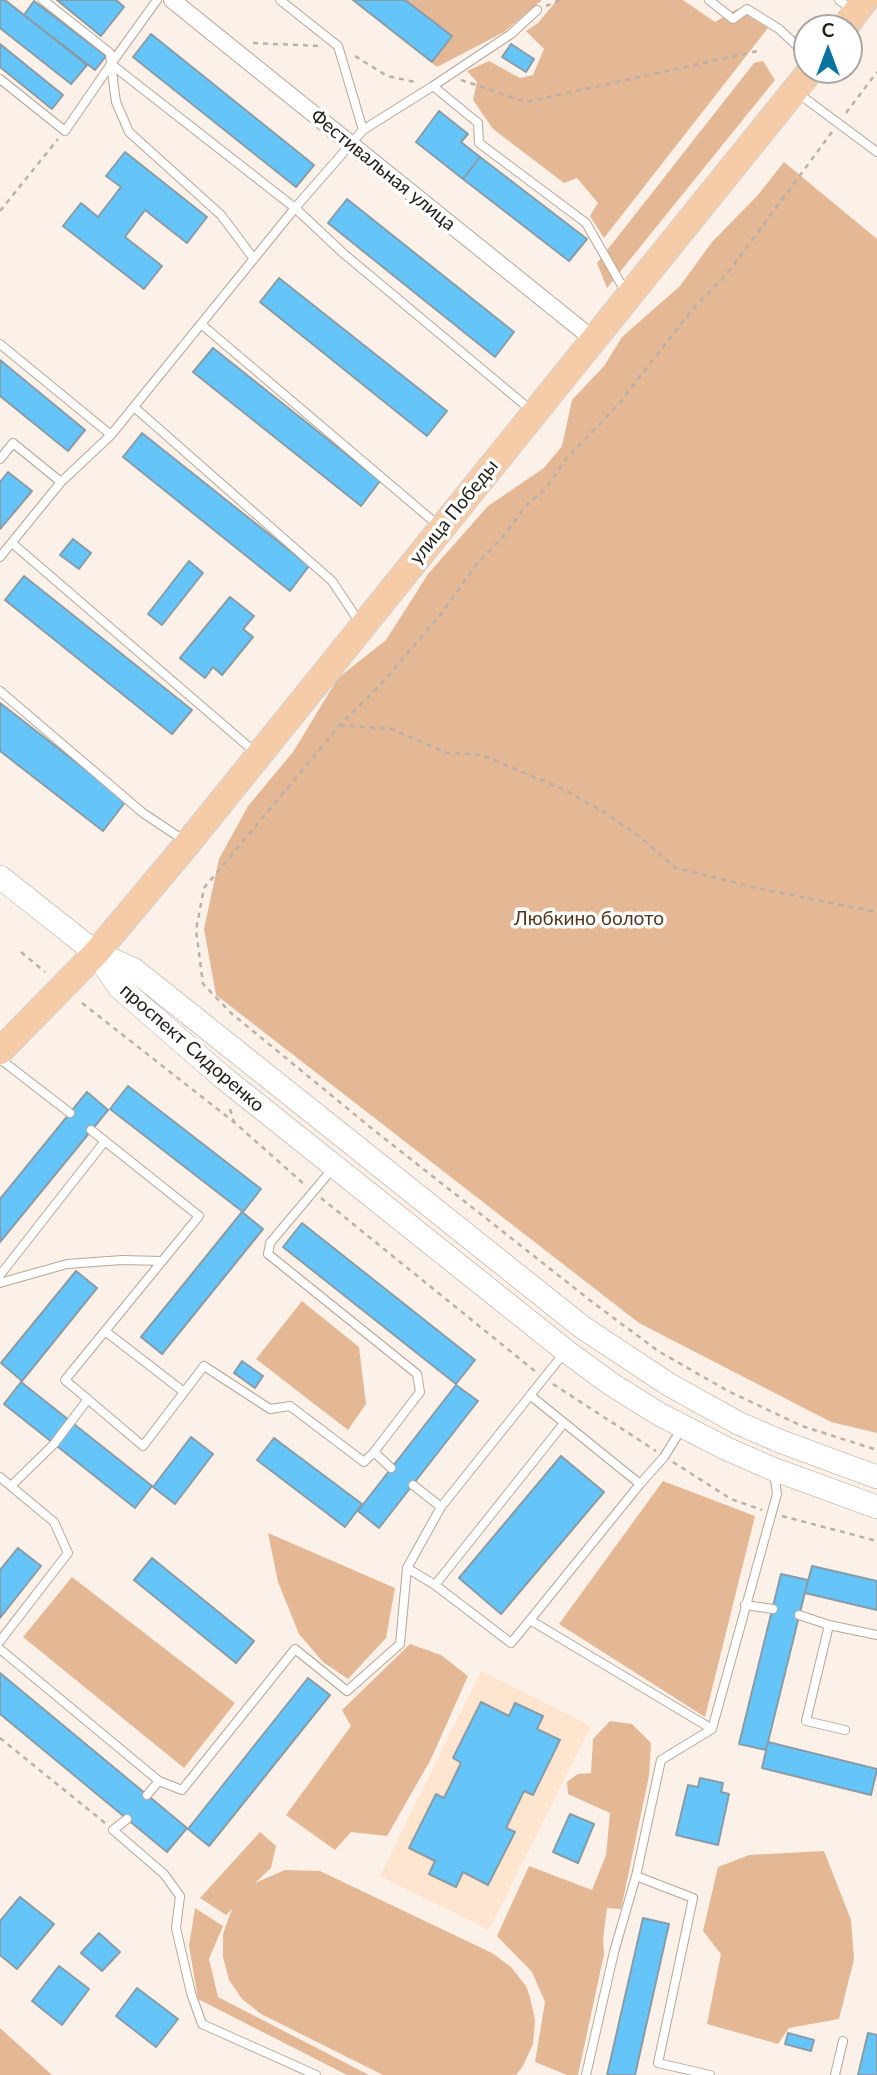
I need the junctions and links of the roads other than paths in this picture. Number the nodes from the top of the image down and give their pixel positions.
1 (43, 0) edge
2 (157, 0) edge
3 (172, 0) edge
4 (280, 0) edge
5 (709, 0) edge
6 (537, 10) dead end
7 (793, 42) edge
8 (111, 64) junction
9 (0, 79) edge
10 (800, 84) edge
11 (433, 86) junction
12 (795, 91) junction
13 (363, 130) junction
14 (352, 145) junction
15 (877, 152) edge
16 (295, 208) junction
17 (254, 259) junction
18 (629, 297) junction
19 (201, 324) junction
20 (594, 340) junction
21 (0, 344) edge
22 (134, 407) junction
23 (534, 413) junction
24 (111, 435) junction
25 (0, 458) edge
26 (61, 482) junction
27 (441, 528) junction
28 (12, 543) junction
29 (0, 557) edge
30 (362, 625) junction
31 (0, 691) edge
32 (260, 755) junction
33 (188, 843) junction
34 (0, 877) edge
35 (96, 953) junction
36 (0, 1051) edge
37 (0, 1059) edge
38 (70, 1113) dead end
39 (91, 1130) dead end
40 (105, 1141) junction
41 (334, 1166) junction
42 (162, 1261) junction
43 (0, 1275) edge
44 (0, 1283) edge
45 (105, 1331) junction
46 (566, 1351) junction
47 (184, 1392) junction
48 (531, 1396) junction
49 (88, 1399) junction
50 (564, 1423) junction
51 (683, 1427) junction
52 (782, 1442) junction
53 (374, 1452) junction
54 (391, 1468) dead end
55 (773, 1469) junction
56 (0, 1477) edge
57 (877, 1477) edge
58 (640, 1484) junction
59 (413, 1485) dead end
60 (11, 1486) junction
61 (441, 1507) junction
62 (877, 1507) edge
63 (407, 1568) junction
64 (435, 1585) junction
65 (745, 1605) junction
66 (773, 1609) dead end
67 (799, 1615) dead end
68 (530, 1620) junction
69 (829, 1625) junction
70 (877, 1635) edge
71 (0, 1641) edge
72 (0, 1649) edge
73 (712, 1729) junction
74 (845, 1730) dead end
75 (159, 1781) junction
76 (147, 1795) dead end
77 (127, 1819) dead end
78 (636, 1876) junction
79 (843, 2041) dead end
80 (316, 2075) edge
81 (586, 2075) edge
82 (710, 2075) edge
83 (835, 2075) edge

1 - 8 lane
2 - 8 lane
3 - 14 street, Фестивальная улица
4 - 13 lane
5 - 7 lane
6 - 11 lane
8 - 9 lane
8 - 16 lane
8 - 17 lane
10 - 12 main road, улица Победы
11 - 13 lane
11 - 18 lane
12 - 15 lane
12 - 18 main road, улица Победы
13 - 14 lane
14 - 16 lane
14 - 20 street, Фестивальная улица
16 - 17 lane
16 - 23 lane
17 - 19 lane
18 - 20 main road, улица Победы
19 - 22 lane
19 - 27 lane
20 - 23 main road, улица Победы
21 - 24 lane
22 - 24 lane
22 - 30 lane
23 - 27 main road, улица Победы
24 - 26 lane
25 - 26 lane
26 - 28 lane
27 - 30 main road, улица Победы
28 - 29 lane
28 - 32 lane
30 - 32 main road, улица Победы
31 - 33 lane
32 - 33 main road, улица Победы
33 - 35 main road, улица Победы
34 - 35 main road
35 - 36 main road, улица Победы
35 - 41 main road, проспект Сидоренко
35 - 52 main road, проспект Сидоренко
37 - 38 lane
39 - 40 lane
40 - 42 lane
40 - 43 lane
41 - 46 main road, проспект Сидоренко
41 - 53 lane
42 - 44 lane
42 - 45 lane
45 - 47 lane
45 - 49 lane
46 - 48 lane
46 - 51 main road, проспект Сидоренко
47 - 49 lane
47 - 53 lane
48 - 50 lane
48 - 61 lane
49 - 60 lane
50 - 58 lane
50 - 64 lane
51 - 55 main road, проспект Сидоренко
51 - 58 lane
52 - 55 main road
52 - 57 main road, проспект Сидоренко
53 - 54 lane
55 - 62 main road, проспект Сидоренко
55 - 65 lane
56 - 60 lane
58 - 68 lane
59 - 61 lane
60 - 71 lane
61 - 63 lane
63 - 64 lane
63 - 75 lane
64 - 68 lane
65 - 66 lane
65 - 73 lane
67 - 69 lane
68 - 73 lane
69 - 70 lane
69 - 74 lane
72 - 75 lane
73 - 78 lane
75 - 76 lane
77 - 80 lane
78 - 81 lane
78 - 82 lane
79 - 83 lane

